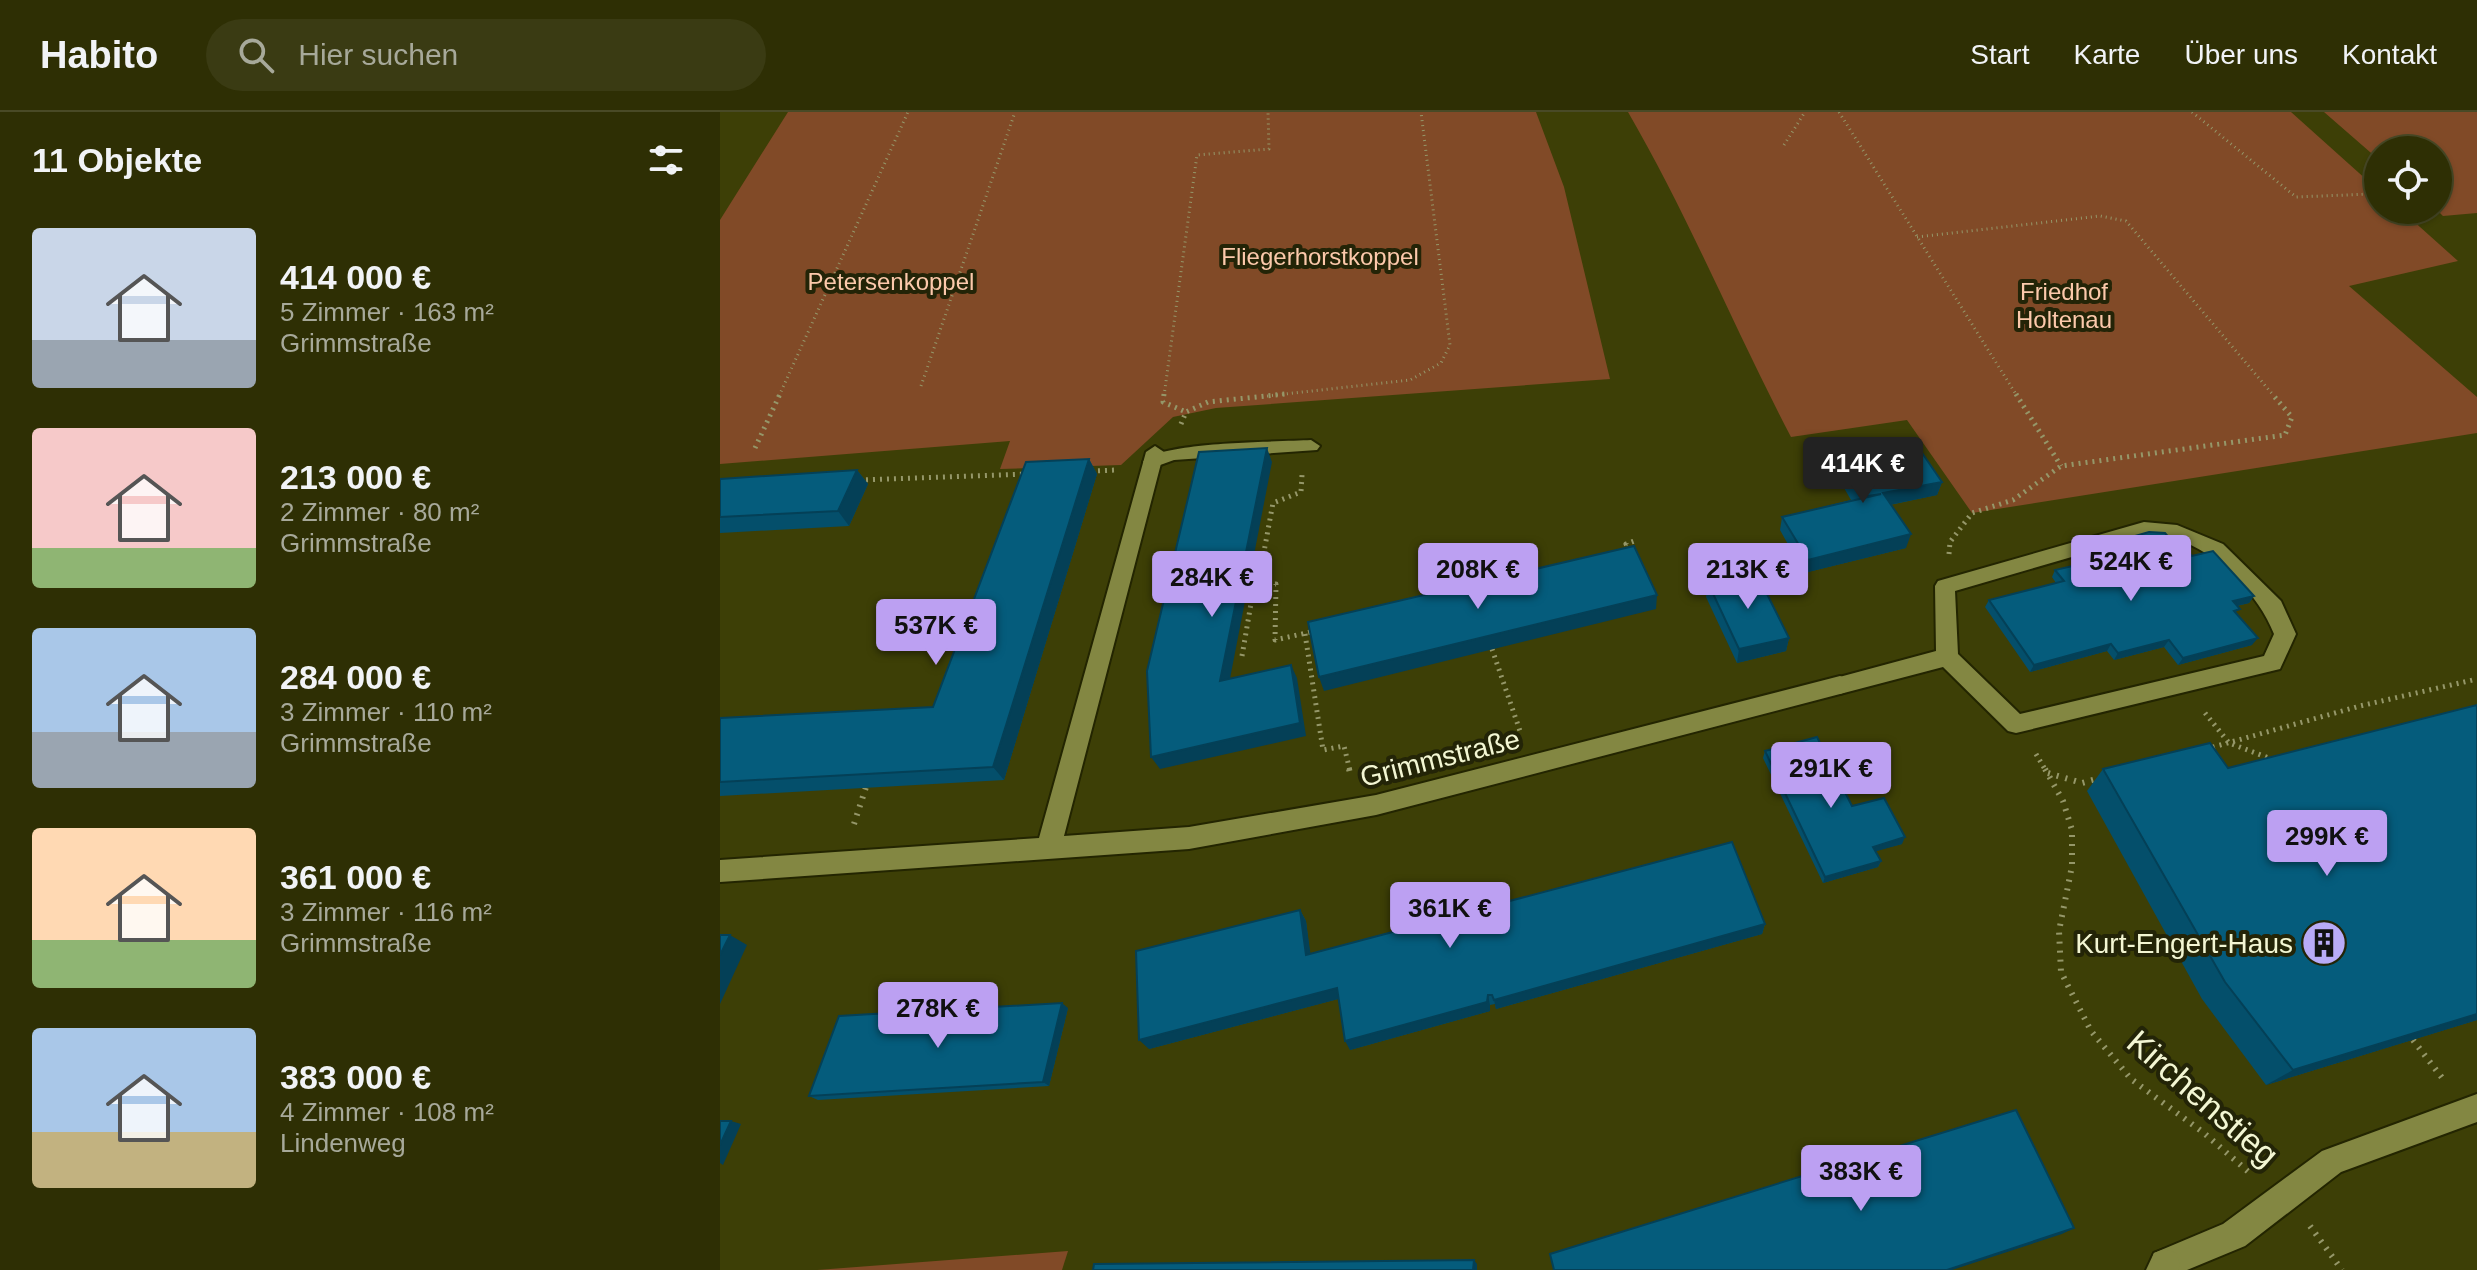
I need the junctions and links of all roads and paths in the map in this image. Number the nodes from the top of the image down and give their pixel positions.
1 (908, 112) edge
2 (1015, 112) edge
3 (1268, 112) edge
4 (1421, 112) edge
5 (1805, 112) edge
6 (1839, 112) edge
7 (2192, 112) edge
8 (1784, 145) dead end
9 (2364, 194) edge
10 (1917, 237) junction
11 (921, 386) dead end
12 (1186, 412) junction
13 (1308, 446) joint
14 (755, 448) dead end
15 (1157, 459) junction
16 (2061, 466) junction
17 (1090, 471) edge
18 (844, 480) edge
19 (1025, 488) edge
20 (1637, 540) dead end
21 (1259, 557) junction
22 (1633, 557) edge
23 (1244, 558) edge
24 (1254, 585) junction
25 (1945, 586) junction
26 (1320, 630) edge
27 (1305, 634) junction
28 (1492, 649) edge
29 (1242, 656) dead end
30 (1947, 657) junction
31 (2477, 679) edge
32 (2182, 685) junction
33 (1507, 694) dead end
34 (2016, 724) junction
35 (2229, 743) junction
36 (2200, 751) edge
37 (2281, 763) edge
38 (2047, 772) junction
39 (2111, 775) edge
40 (870, 779) edge
41 (1357, 809) junction
42 (1048, 850) junction
43 (842, 863) junction
44 (720, 871) edge
45 (2413, 1040) edge
46 (2472, 1110) edge
47 (2280, 1199) junction
48 (2163, 1267) edge
49 (2342, 1270) edge

1 - 14 path
2 - 11 path
3 - 12 path
4 - 12 path
5 - 8 path
6 - 10 path
7 - 9 path
10 - 16 path
10 - 16 path
12 - 15 path
13 - 15 street
13 - 21 path
15 - 17 path
15 - 42 street
16 - 25 path
18 - 19 path
20 - 22 path
21 - 23 path
21 - 24 path
24 - 27 path
24 - 29 path
25 - 30 street
25 - 32 street
26 - 27 path
27 - 41 path
28 - 33 path
30 - 34 street
30 - 41 street, Grimmstraße
31 - 35 path
32 - 34 street
32 - 35 path
34 - 38 path, Kirchenstieg
35 - 36 path
35 - 37 path
38 - 39 path
38 - 47 path, Kirchenstieg
40 - 43 path
41 - 42 street, Grimmstraße
42 - 43 street, Grimmstraße
43 - 44 street, Grimmstraße
45 - 46 path
46 - 47 street
47 - 48 street
47 - 49 path, Kirchenstieg

